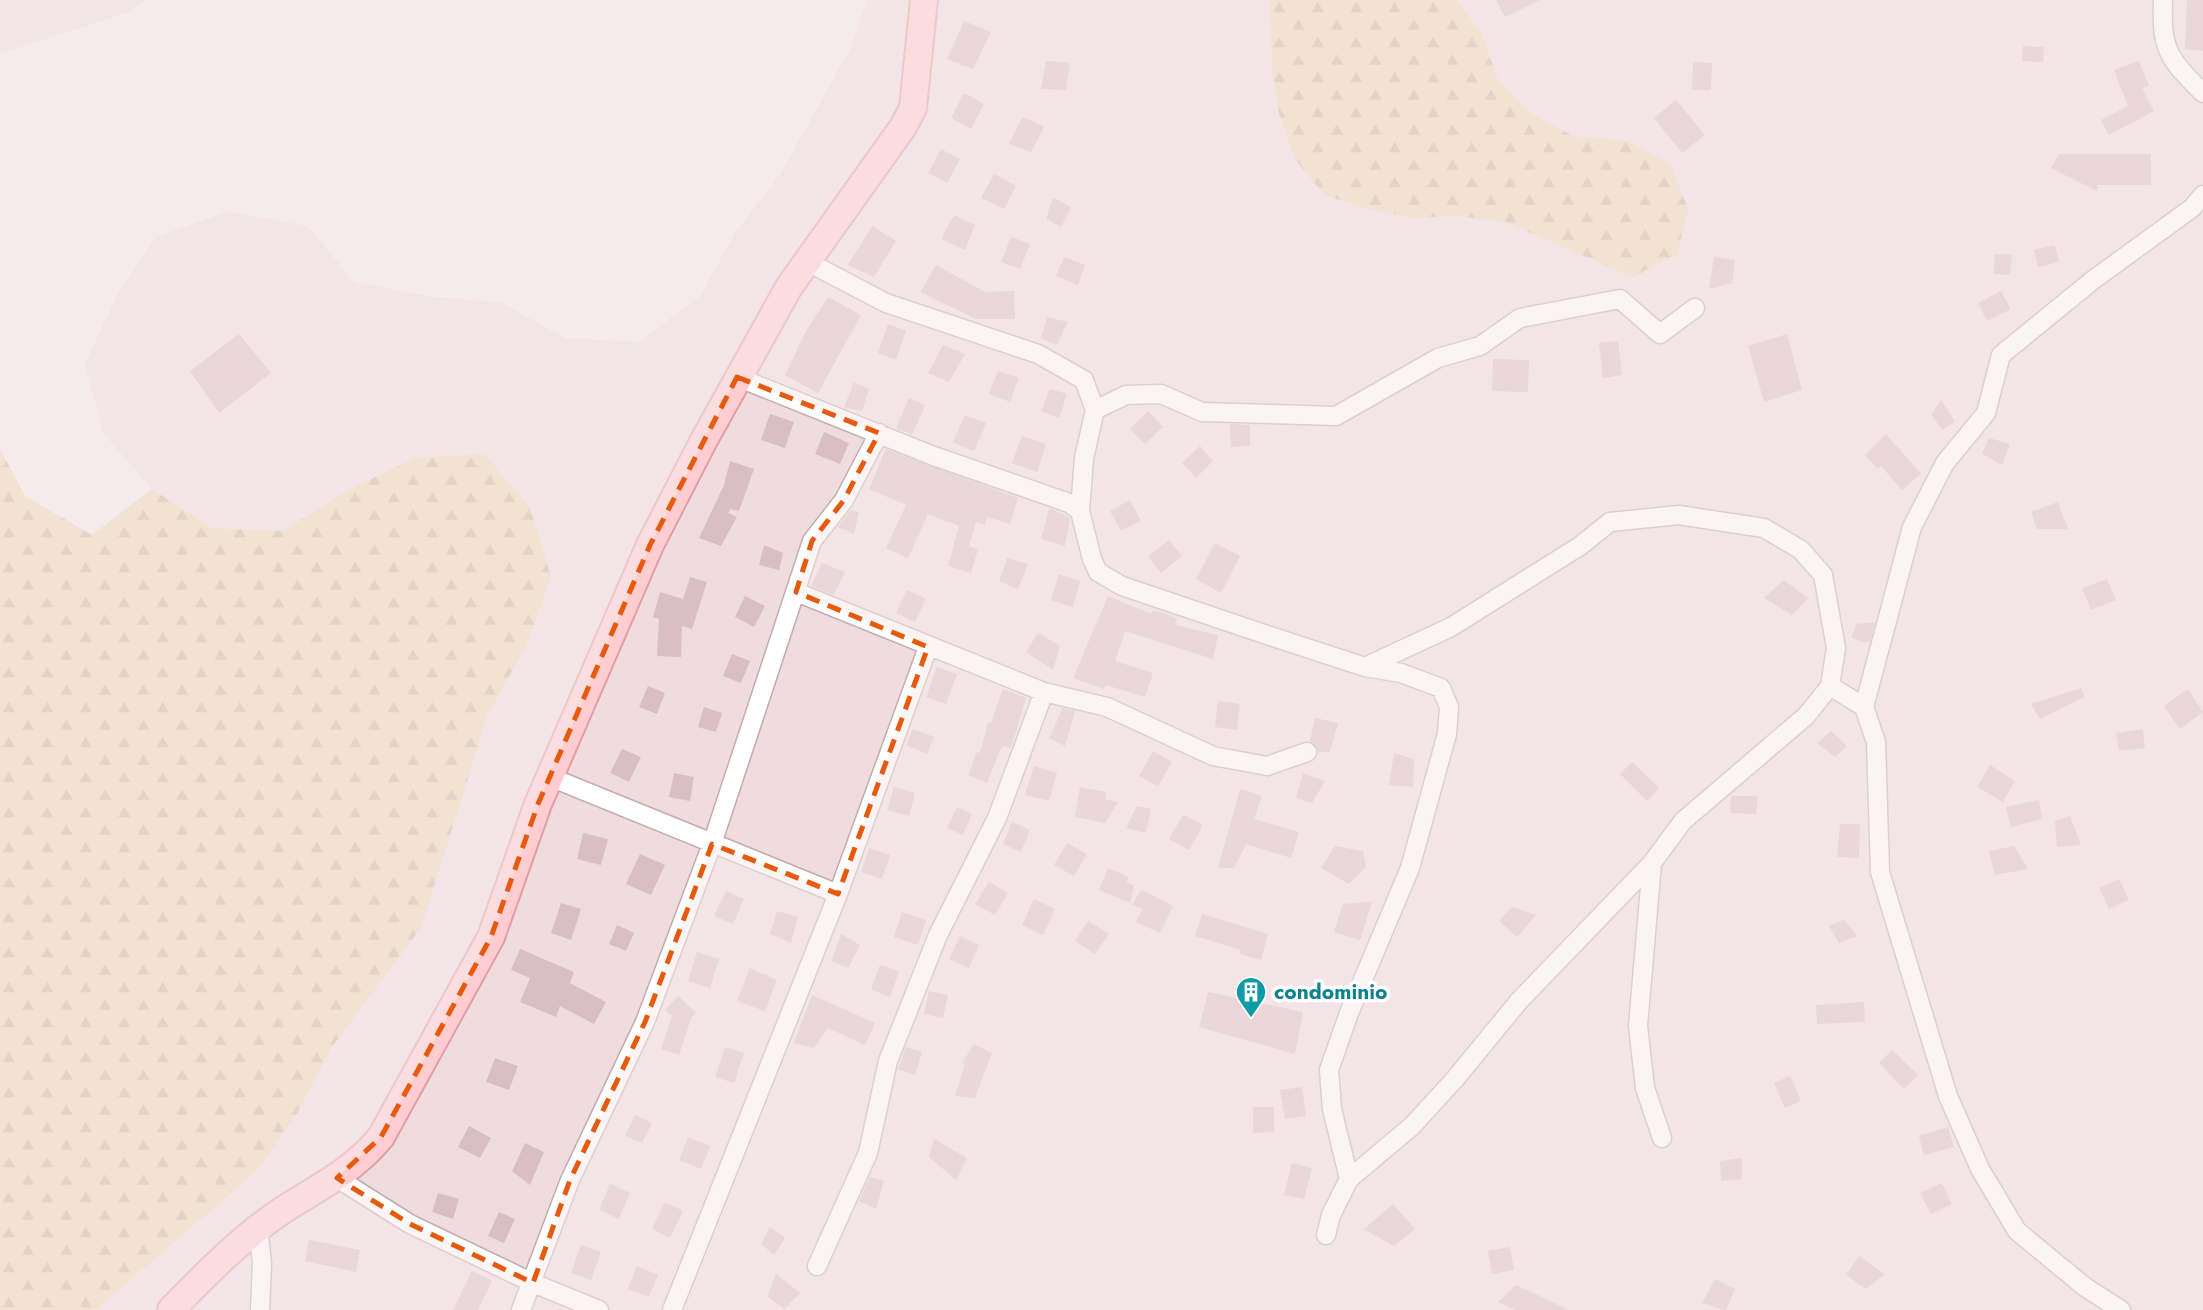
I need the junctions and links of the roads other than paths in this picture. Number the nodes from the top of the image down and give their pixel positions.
1 (925, 0) edge
2 (2163, 0) edge
3 (2203, 93) edge
4 (2203, 195) edge
5 (806, 261) junction
6 (1695, 308) dead end
7 (737, 377) junction
8 (1095, 410) junction
9 (879, 433) junction
10 (1080, 511) junction
11 (796, 592) junction
12 (928, 647) junction
13 (1365, 667) junction
14 (1830, 686) junction
15 (1044, 692) junction
16 (1864, 707) junction
17 (1307, 752) dead end
18 (550, 777) junction
19 (712, 844) junction
20 (1652, 863) junction
21 (838, 894) junction
22 (1662, 1139) dead end
23 (337, 1178) junction
24 (1349, 1179) junction
25 (258, 1228) junction
26 (1326, 1235) dead end
27 (817, 1266) dead end
28 (533, 1283) junction
29 (172, 1310) edge
30 (260, 1310) edge
31 (521, 1310) edge
32 (599, 1310) edge
33 (672, 1310) edge
34 (2121, 1310) edge

1 - 5 main road
2 - 3 street
4 - 16 street
5 - 7 main road
5 - 8 street
6 - 8 street
7 - 9 street
7 - 18 main road
8 - 10 street
9 - 10 street
9 - 11 street
10 - 13 street
11 - 12 street
11 - 19 street
12 - 15 street
12 - 21 street
13 - 14 street
13 - 24 street
14 - 16 street
14 - 20 street
15 - 17 street
15 - 27 street
16 - 34 street
18 - 19 street
18 - 23 main road
19 - 21 street
19 - 28 street
20 - 22 street
20 - 24 street
21 - 33 street
23 - 25 main road
23 - 28 street
24 - 26 street
25 - 29 main road
25 - 30 street
28 - 31 street
28 - 32 street

